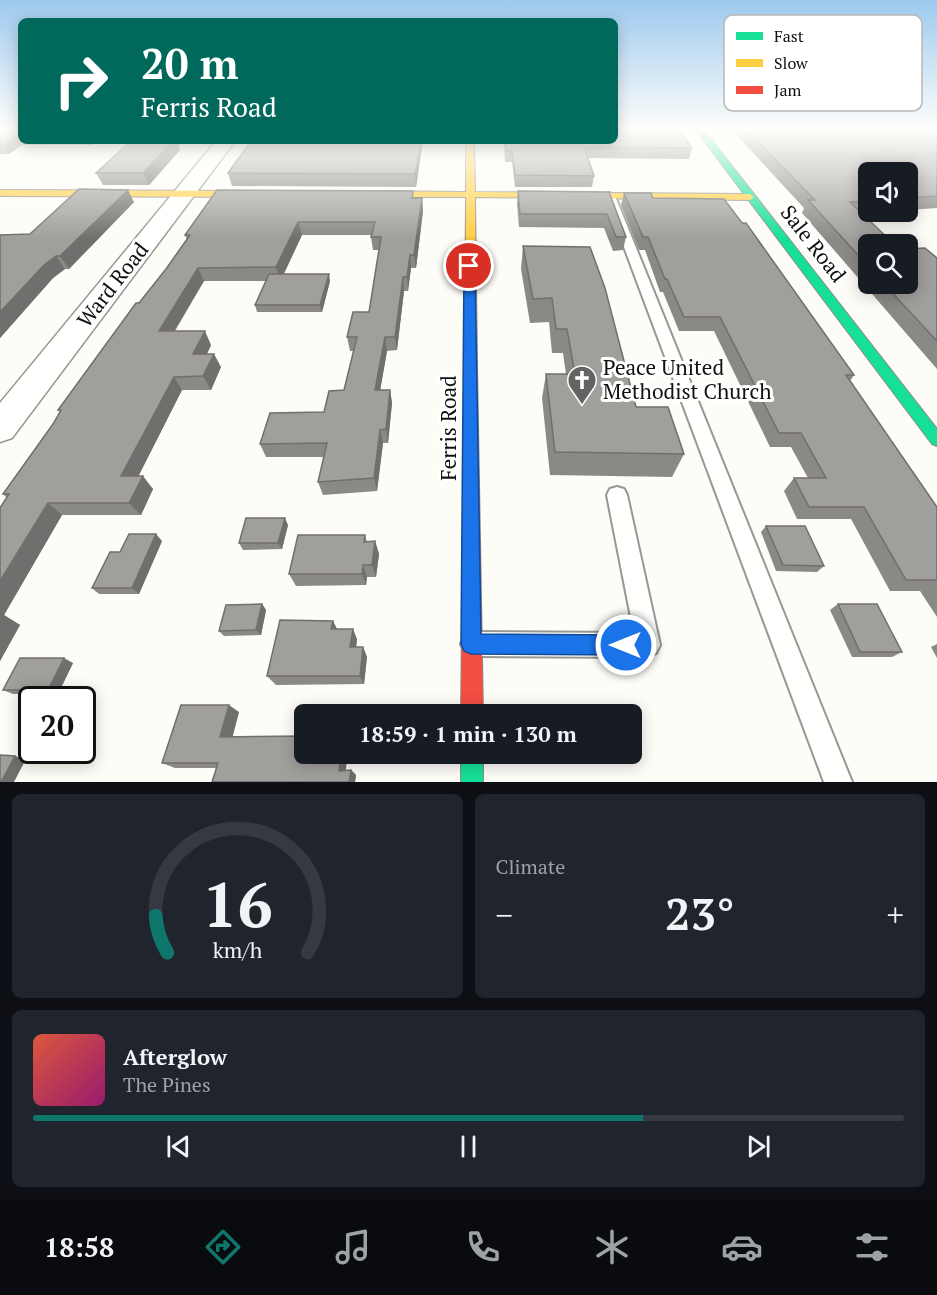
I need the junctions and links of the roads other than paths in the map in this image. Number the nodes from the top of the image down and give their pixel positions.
1 (206, 166) edge
2 (470, 166) edge
3 (727, 166) edge
4 (0, 193) edge
5 (184, 194) junction
6 (269, 194) edge
7 (352, 194) edge
8 (469, 195) junction
9 (610, 196) junction
10 (750, 197) junction
11 (0, 428) edge
12 (937, 440) edge
13 (617, 495) dead end
14 (471, 644) junction
15 (471, 704) edge
16 (472, 764) edge
17 (472, 782) edge
18 (838, 782) edge

1 - 5 street, Ward Road
2 - 8 street, Ferris Road
3 - 10 street, Sale Road
4 - 5 street
5 - 6 street
5 - 11 street, Ward Road
7 - 8 street
8 - 9 street
8 - 14 street, Ferris Road
9 - 10 street
9 - 18 lane
10 - 12 street, Sale Road
13 - 14 lane
14 - 15 street, Ferris Road
16 - 17 street

